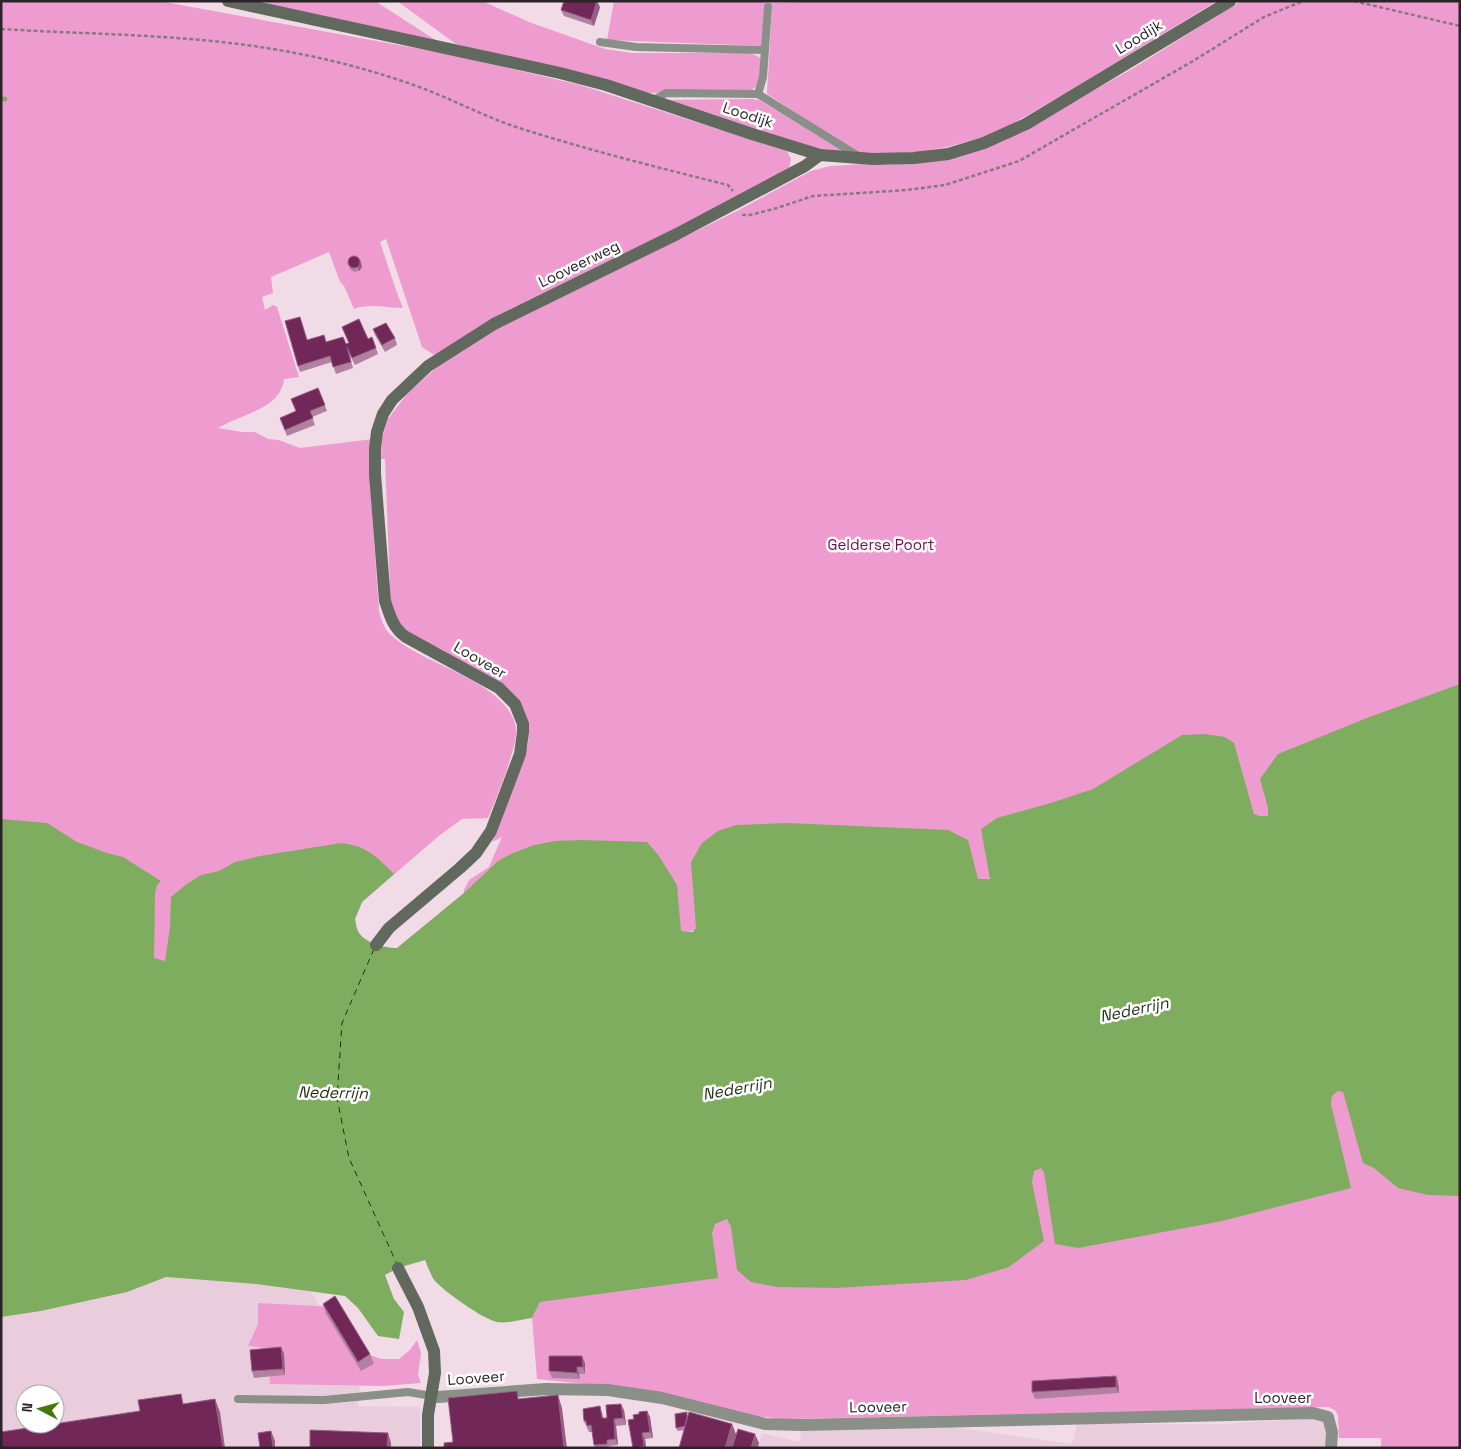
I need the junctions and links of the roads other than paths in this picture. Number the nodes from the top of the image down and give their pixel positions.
1 (228, 1) edge
2 (1230, 1) edge
3 (768, 7) dead end
4 (600, 42) dead end
5 (765, 50) junction
6 (758, 94) junction
7 (652, 101) junction
8 (820, 155) junction
9 (859, 158) junction
10 (377, 432) joint
11 (376, 945) dead end
12 (398, 1268) dead end
13 (432, 1396) junction
14 (238, 1399) dead end
15 (428, 1448) edge
16 (1331, 1448) edge

1 - 7 street, Loodijk
2 - 9 street, Loodijk
3 - 5 lane
4 - 5 lane
5 - 6 lane
6 - 7 lane
6 - 9 lane
7 - 8 street, Loodijk
8 - 9 street, Loodijk
8 - 10 street, Looveerweg
10 - 11 street, Looveer
12 - 13 street, Looveer
13 - 14 lane
13 - 15 street, Looveer
13 - 16 street, Looveer

